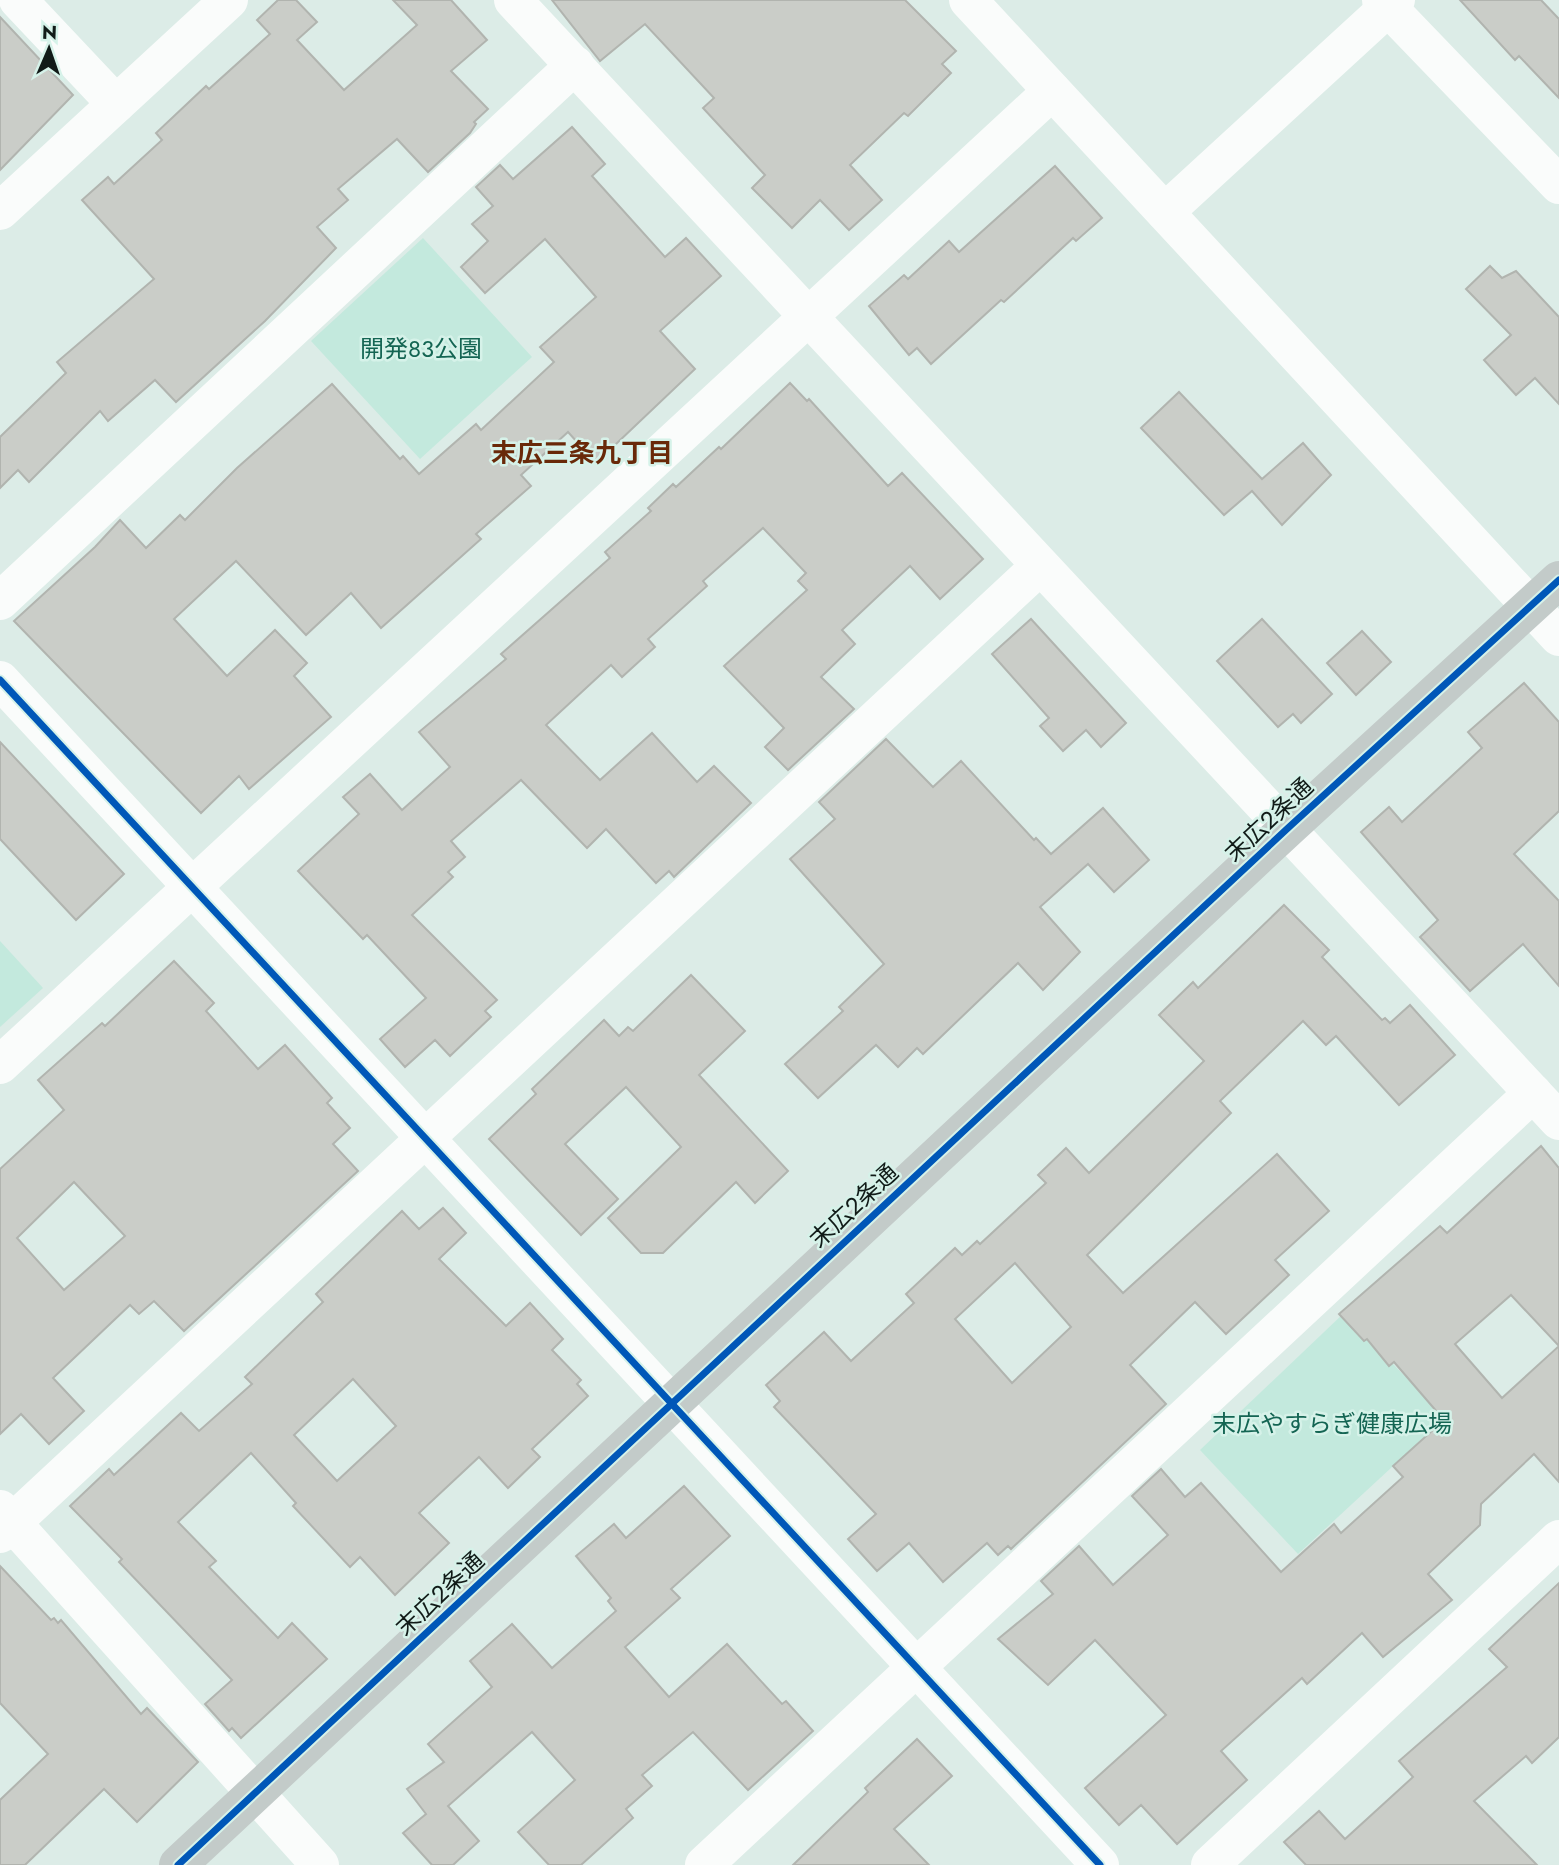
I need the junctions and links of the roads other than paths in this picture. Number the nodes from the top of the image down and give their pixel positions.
1 (18, 0) edge
2 (229, 0) edge
3 (513, 0) edge
4 (968, 0) edge
5 (1388, 2) edge
6 (575, 65) junction
7 (1052, 91) junction
8 (116, 104) junction
9 (1559, 185) edge
10 (0, 211) edge
11 (1165, 212) junction
12 (810, 315) junction
13 (1040, 566) junction
14 (1559, 580) edge
15 (0, 601) edge
16 (1530, 607) junction
17 (1559, 637) edge
18 (0, 681) edge
19 (1288, 828) junction
20 (191, 888) junction
21 (0, 1065) edge
22 (1533, 1093) junction
23 (1559, 1121) edge
24 (425, 1141) junction
25 (671, 1403) junction
26 (4, 1522) edge
27 (1559, 1539) edge
28 (915, 1669) junction
29 (257, 1792) junction
30 (178, 1865) edge
31 (320, 1865) edge
32 (704, 1865) edge
33 (1100, 1865) edge
34 (1210, 1865) edge

1 - 8 street
2 - 8 street
3 - 6 street
4 - 7 street
5 - 9 street
5 - 11 street
6 - 12 street
6 - 15 street
7 - 11 street
7 - 12 street
8 - 10 street
11 - 16 street
12 - 13 street
12 - 20 street
13 - 19 street
13 - 24 street
14 - 16 street, 末広2条通
16 - 17 street
16 - 19 street, 末広2条通
18 - 20 street
19 - 22 street
19 - 25 street, 末広2条通
20 - 21 street
20 - 24 street
22 - 23 street
22 - 28 street
24 - 25 street
24 - 26 street
25 - 28 street
25 - 29 street, 末広2条通
26 - 29 street
27 - 34 street
28 - 32 street
28 - 33 street
29 - 30 street, 末広2条通
29 - 31 street

